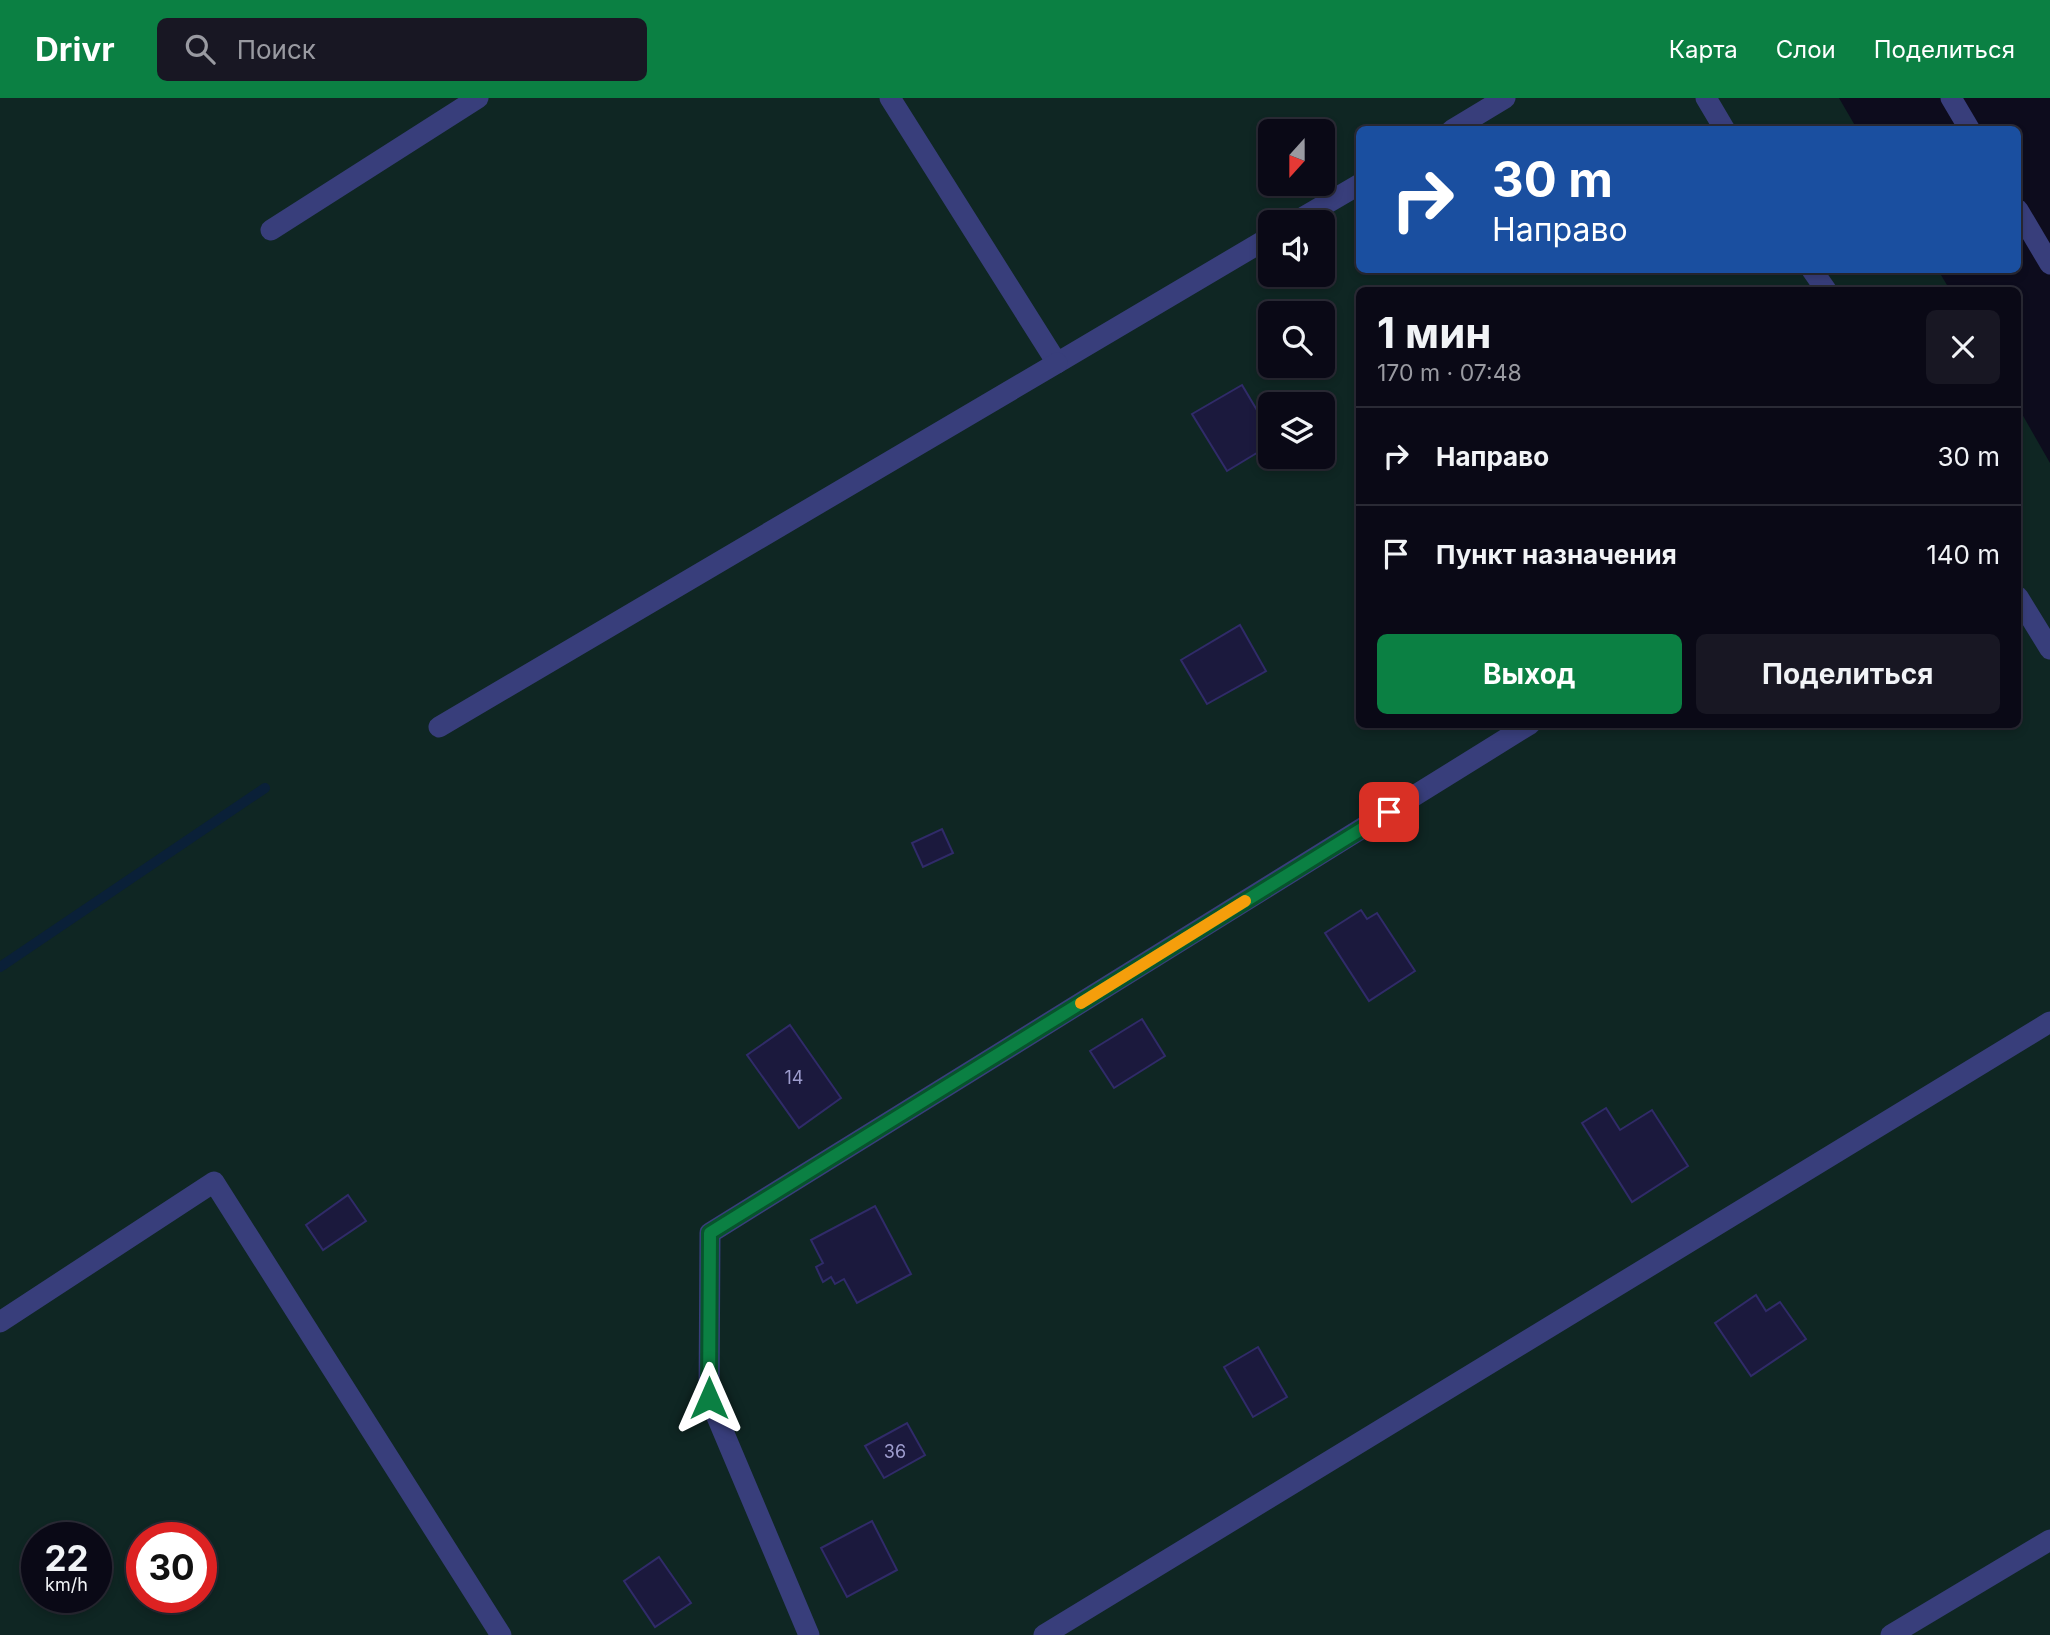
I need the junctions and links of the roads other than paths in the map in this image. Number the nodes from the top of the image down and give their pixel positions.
1 (478, 98) edge
2 (890, 98) edge
3 (1505, 98) edge
4 (1706, 98) edge
5 (1951, 98) edge
6 (1459, 126) edge
7 (1723, 126) edge
8 (1968, 126) edge
9 (1356, 186) edge
10 (1316, 210) edge
11 (2021, 214) edge
12 (271, 230) dead end
13 (1258, 244) edge
14 (2050, 264) edge
15 (1057, 363) junction
16 (2021, 602) edge
17 (2050, 649) edge
18 (439, 727) dead end
19 (1524, 728) edge
20 (2050, 1022) edge
21 (0, 1322) edge
22 (2050, 1540) edge
23 (501, 1635) edge
24 (809, 1635) edge
25 (1044, 1635) edge
26 (1891, 1635) edge

1 - 12 street
2 - 15 street
3 - 6 street
4 - 7 street
5 - 8 street
9 - 10 street
11 - 14 street
13 - 15 street
15 - 18 street
16 - 17 street
19 - 24 street
20 - 25 street
21 - 23 street
22 - 26 street

